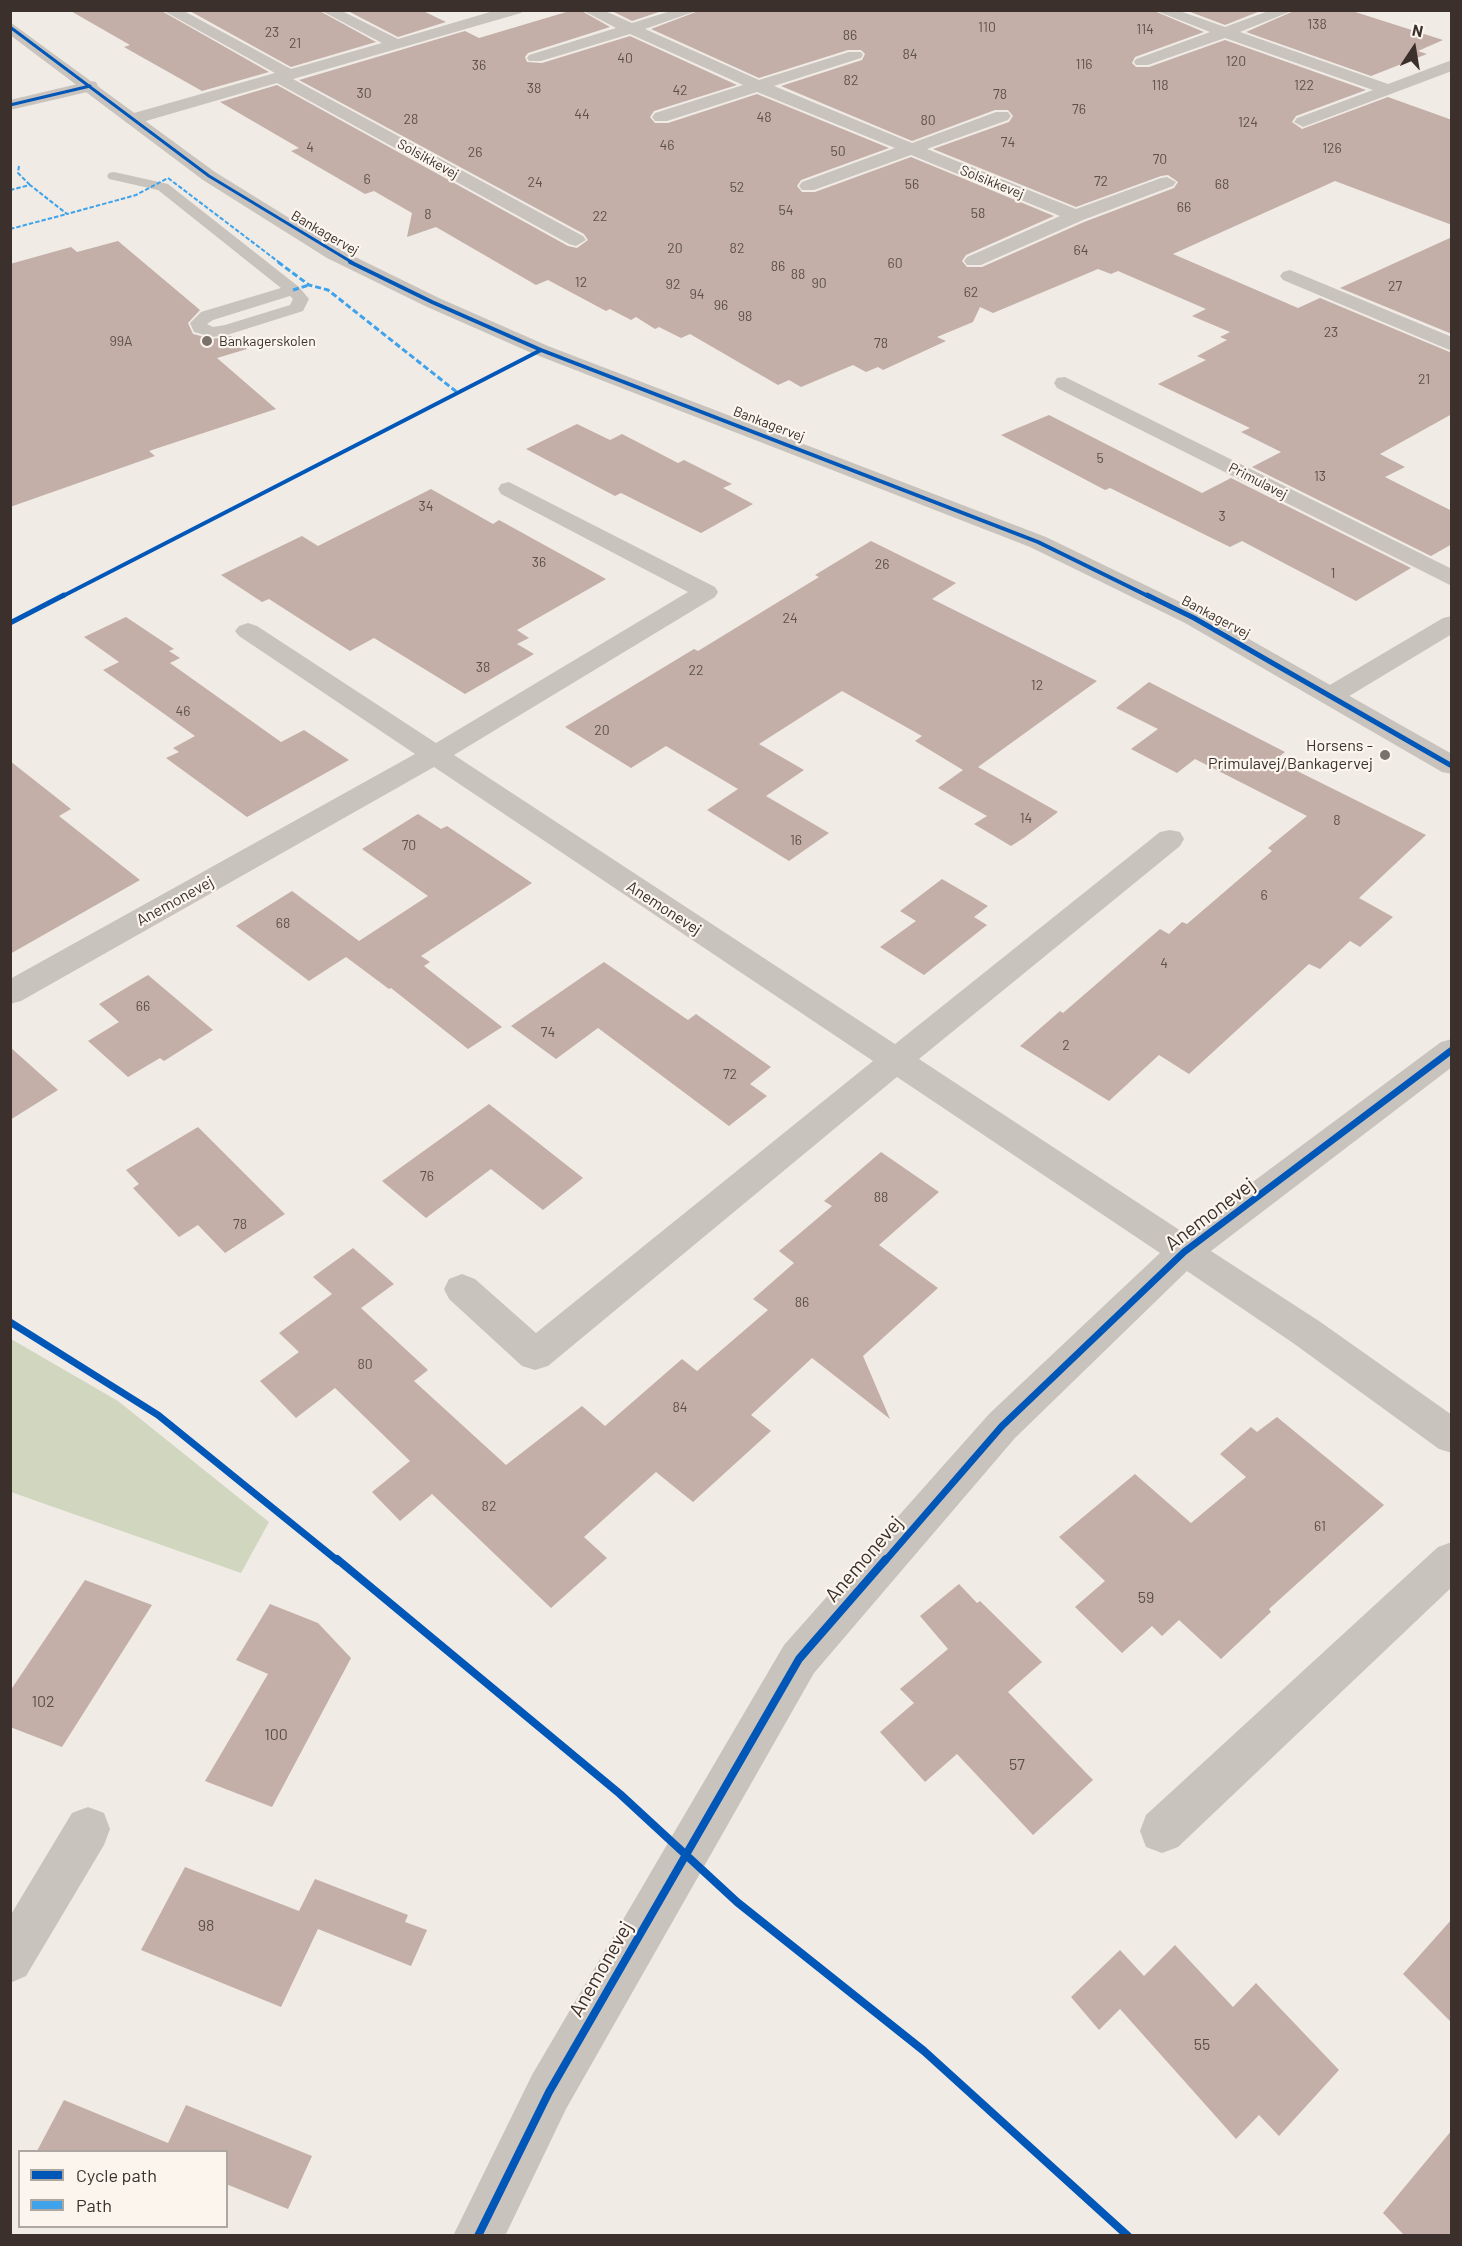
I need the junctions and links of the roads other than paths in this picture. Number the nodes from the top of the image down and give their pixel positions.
1 (168, 10) edge
2 (327, 10) edge
3 (516, 10) edge
4 (589, 10) edge
5 (692, 10) edge
6 (1161, 10) edge
7 (1287, 10) edge
8 (491, 13) edge
9 (10, 27) edge
10 (631, 28) junction
11 (1224, 32) junction
12 (397, 44) junction
13 (855, 55) dead end
14 (535, 58) dead end
15 (1142, 62) dead end
16 (1452, 65) edge
17 (284, 76) junction
18 (90, 86) junction
19 (758, 86) junction
20 (1390, 90) junction
21 (10, 105) edge
22 (1002, 116) dead end
23 (661, 117) dead end
24 (133, 119) junction
25 (1303, 122) dead end
26 (907, 149) junction
27 (114, 176) dead end
28 (1167, 182) dead end
29 (808, 186) dead end
30 (1076, 216) junction
31 (576, 240) dead end
32 (974, 261) dead end
33 (1290, 276) dead end
34 (292, 290) junction
35 (1452, 345) edge
36 (1065, 383) dead end
37 (509, 489) dead end
38 (1452, 579) edge
39 (1452, 623) edge
40 (248, 632) dead end
41 (1332, 695) junction
42 (433, 756) junction
43 (1452, 766) edge
44 (1170, 839) dead end
45 (10, 993) edge
46 (1452, 1050) edge
47 (896, 1060) junction
48 (1184, 1252) junction
49 (462, 1288) dead end
50 (1452, 1437) edge
51 (1452, 1560) edge
52 (88, 1829) dead end
53 (1162, 1832) dead end
54 (10, 1960) edge
55 (478, 2235) edge

1 - 17 street, Solsikkevej
2 - 12 street
3 - 8 street
4 - 10 street, Solsikkevej
5 - 10 street
6 - 11 street
7 - 11 street
8 - 12 street
9 - 18 street, Bankagervej
10 - 14 street
10 - 19 street, Solsikkevej
11 - 15 street
11 - 20 street
12 - 17 street
13 - 19 street
16 - 20 street
17 - 24 street
17 - 31 street, Solsikkevej
18 - 21 street
18 - 24 street, Bankagervej
19 - 23 street
19 - 26 street, Solsikkevej
20 - 25 street
22 - 26 street
24 - 41 street, Bankagervej
26 - 29 street
26 - 30 street, Solsikkevej
27 - 34 lane
28 - 30 street
30 - 32 street
33 - 35 street
34 - 34 lane
36 - 38 street, Primulavej
37 - 42 street, Anemonevej
39 - 41 street
40 - 42 street, Anemonevej
41 - 43 street, Bankagervej
42 - 45 street, Anemonevej
42 - 47 street, Anemonevej
44 - 47 street
46 - 48 street, Anemonevej
47 - 48 street, Anemonevej
47 - 49 street
48 - 50 street, Anemonevej
48 - 55 street, Anemonevej
51 - 53 street
52 - 54 street

